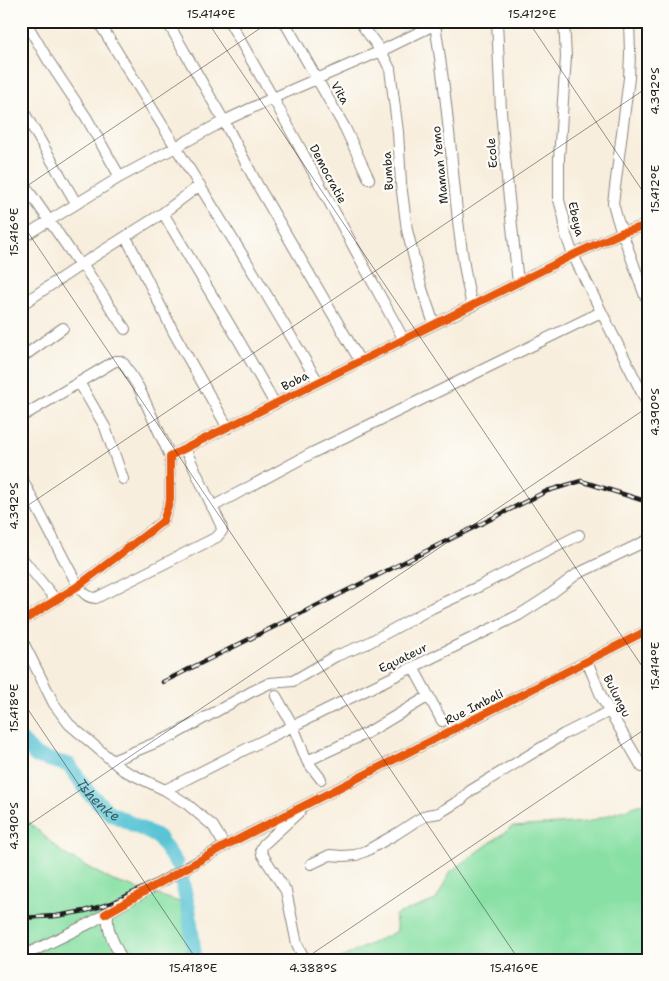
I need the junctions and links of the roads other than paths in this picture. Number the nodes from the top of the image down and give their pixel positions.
1 (25, 21) edge
2 (98, 21) edge
3 (167, 21) edge
4 (229, 21) edge
5 (284, 21) edge
6 (358, 21) edge
7 (497, 21) edge
8 (564, 21) edge
9 (629, 21) edge
10 (436, 22) edge
11 (381, 51) junction
12 (317, 79) junction
13 (273, 98) junction
14 (21, 107) edge
15 (224, 121) junction
16 (176, 146) junction
17 (120, 177) junction
18 (369, 179) dead end
19 (21, 180) edge
20 (200, 185) junction
21 (76, 203) junction
22 (163, 213) junction
23 (48, 220) junction
24 (648, 225) edge
25 (623, 232) junction
26 (126, 237) junction
27 (21, 238) edge
28 (573, 255) junction
29 (81, 264) junction
30 (518, 283) junction
31 (645, 296) dead end
32 (21, 305) edge
33 (472, 306) junction
34 (601, 312) junction
35 (434, 324) junction
36 (63, 328) dead end
37 (124, 329) dead end
38 (404, 340) junction
39 (21, 358) edge
40 (360, 361) junction
41 (79, 382) junction
42 (318, 382) junction
43 (275, 404) junction
44 (648, 405) edge
45 (21, 417) edge
46 (228, 428) junction
47 (185, 449) junction
48 (170, 456) junction
49 (21, 477) edge
50 (123, 479) dead end
51 (212, 507) junction
52 (579, 535) dead end
53 (648, 540) edge
54 (21, 557) edge
55 (78, 586) junction
56 (56, 600) junction
57 (21, 622) edge
58 (648, 630) edge
59 (21, 638) edge
60 (587, 662) junction
61 (413, 667) junction
62 (276, 696) dead end
63 (429, 696) junction
64 (610, 711) junction
65 (442, 721) dead end
66 (293, 726) junction
67 (112, 761) junction
68 (307, 761) junction
69 (642, 767) dead end
70 (321, 779) dead end
71 (165, 790) junction
72 (310, 802) junction
73 (225, 846) junction
74 (311, 864) dead end
75 (105, 914) junction
76 (21, 957) edge
77 (122, 960) edge
78 (305, 960) edge

1 - 17 street
2 - 16 street
3 - 15 street
4 - 13 street, Democratie
5 - 12 street, Vita
6 - 11 street, Bumba
7 - 30 street, Ecole
8 - 28 street, Ebeya
9 - 25 street
10 - 11 street
10 - 33 street, Maman Yemo
11 - 12 street
11 - 35 street, Bumba
12 - 13 street
12 - 18 street, Vita
13 - 15 street
13 - 38 street, Democratie
14 - 21 street
15 - 16 street
15 - 40 street
16 - 17 street
16 - 20 street
17 - 21 street
19 - 23 street
20 - 22 street
20 - 42 street
21 - 23 street
22 - 26 street
22 - 43 street
23 - 27 street
23 - 29 street
24 - 25 street, Boba
25 - 28 street, Boba
25 - 31 street
26 - 29 street
26 - 46 street
28 - 30 street, Boba
28 - 34 street, Ebeya
29 - 32 street
29 - 37 street
30 - 33 street, Boba
33 - 35 street, Boba
34 - 44 street, Ebeya
34 - 51 street
35 - 38 street, Boba
36 - 39 street
38 - 40 street, Boba
40 - 42 street, Boba
41 - 45 street
41 - 48 street
41 - 50 street
42 - 43 street, Boba
43 - 46 street, Boba
46 - 47 street, Boba
47 - 48 street, Boba
47 - 51 street
48 - 55 street
49 - 55 street
51 - 55 street
52 - 67 street
53 - 61 street, Equateur
54 - 56 street
55 - 56 street
56 - 57 street
58 - 60 street, Rue Imbali
59 - 67 street
60 - 64 street, Bulungu
60 - 72 street, Rue Imbali
61 - 63 street
61 - 66 street, Equateur
62 - 66 street
63 - 65 street
63 - 68 street
64 - 69 street, Bulungu
64 - 74 street
66 - 68 street
66 - 71 street, Equateur
67 - 71 street
68 - 70 street
71 - 73 street
72 - 73 street, Rue Imbali
72 - 78 street
73 - 75 street, Rue Imbali
75 - 76 street, Rue Imbali
75 - 77 street

